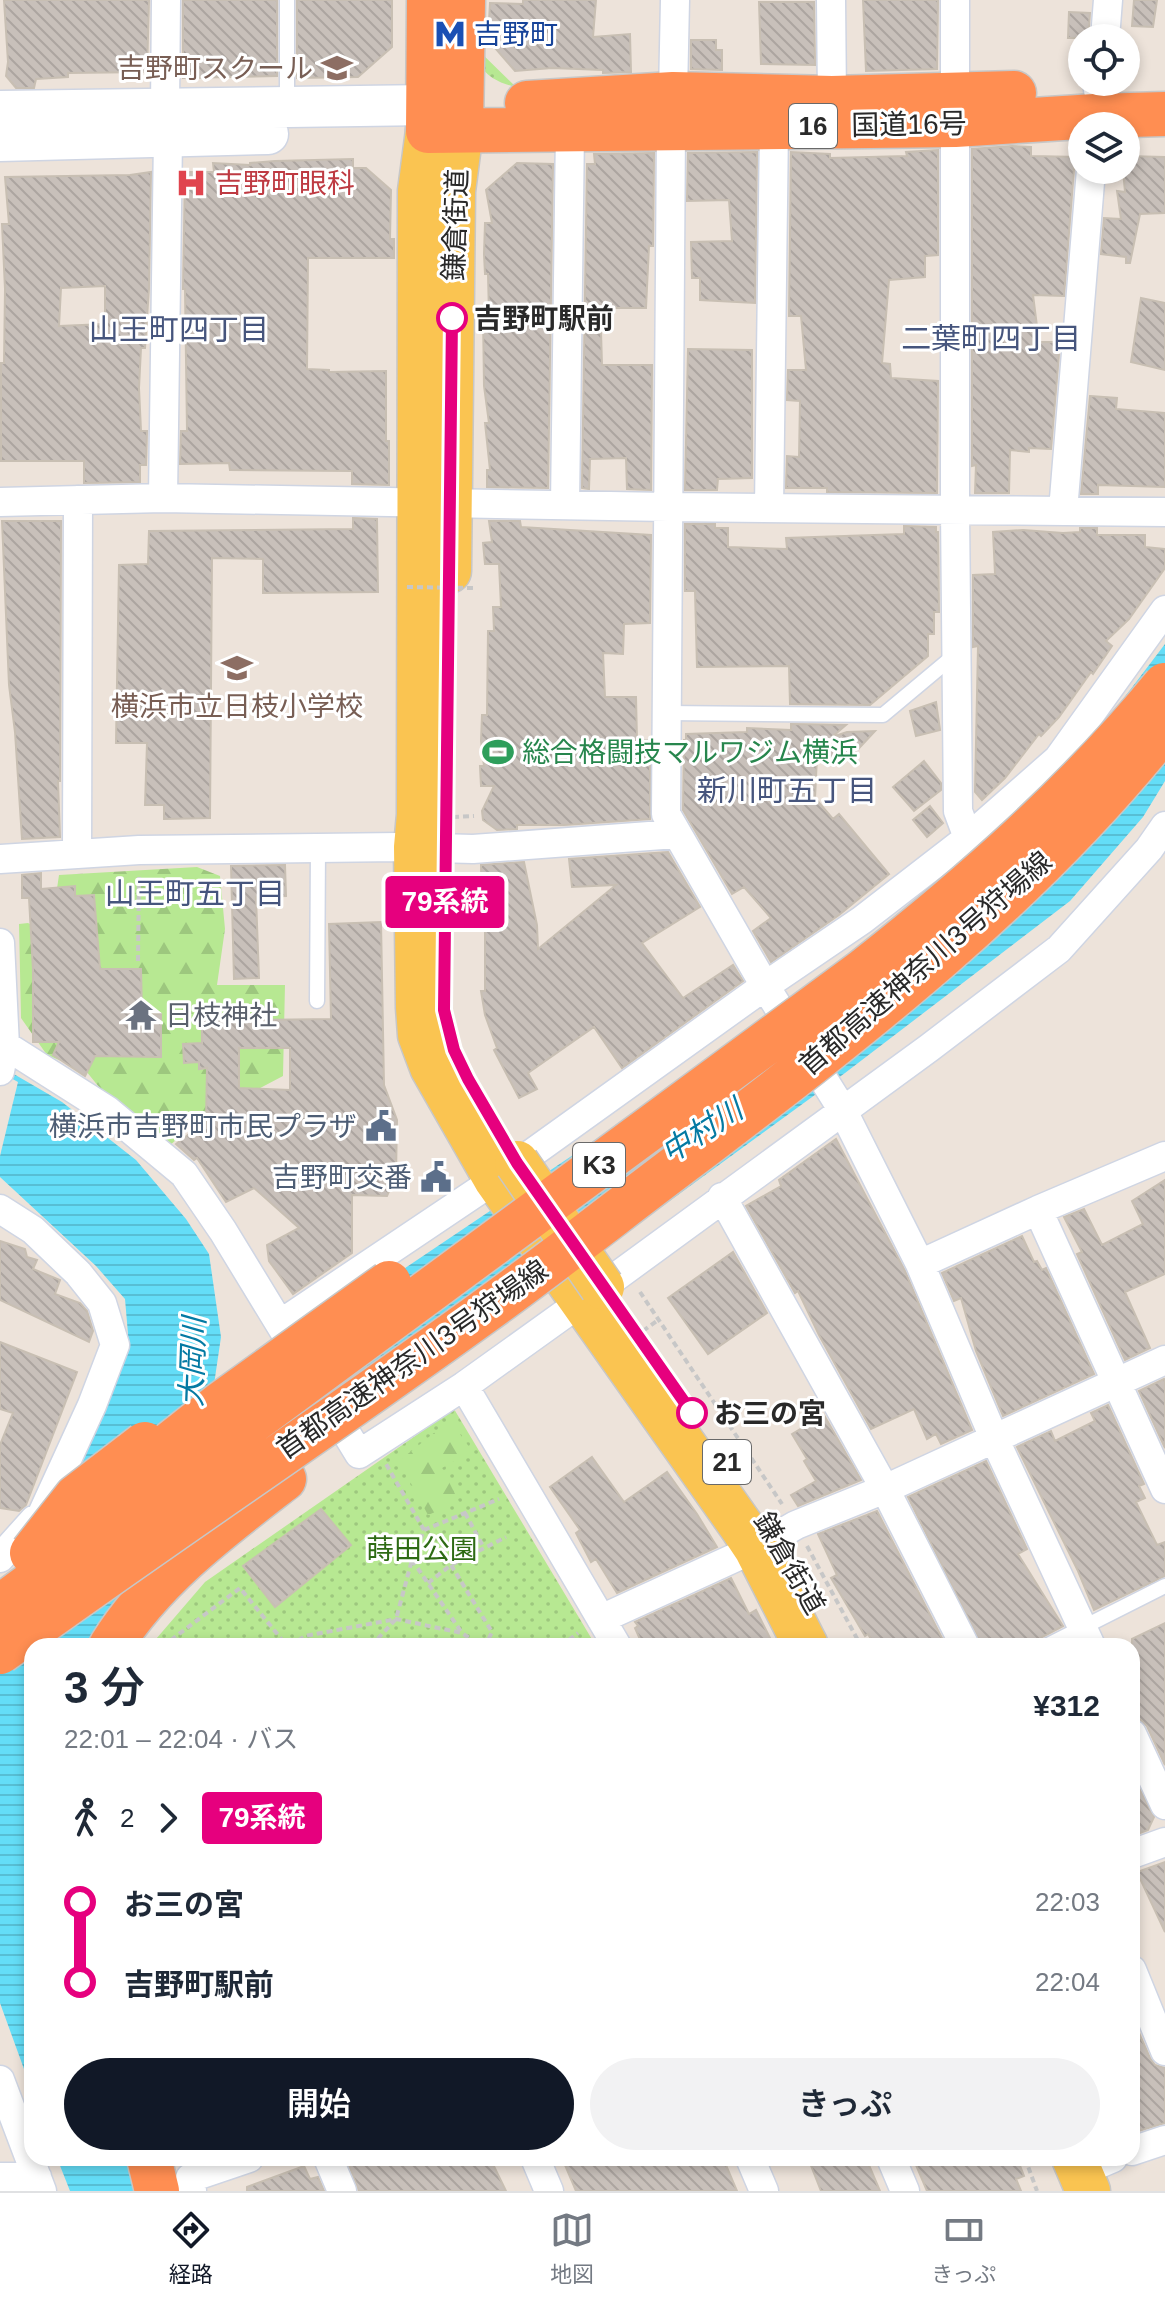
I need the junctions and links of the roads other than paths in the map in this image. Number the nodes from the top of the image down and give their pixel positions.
1 (166, 0) edge
2 (287, 0) edge
3 (429, 0) edge
4 (463, 0) edge
5 (675, 0) edge
6 (831, 0) edge
7 (955, 0) edge
8 (1108, 0) edge
9 (1106, 24) edge
10 (1165, 90) edge
11 (832, 98) junction
12 (1097, 103) edge
13 (287, 107) junction
14 (955, 110) junction
15 (0, 111) edge
16 (672, 111) junction
17 (1165, 114) edge
18 (445, 117) junction
19 (166, 123) junction
20 (774, 127) junction
21 (570, 130) junction
22 (0, 141) edge
23 (1090, 184) edge
24 (163, 498) junction
25 (78, 500) junction
26 (0, 502) edge
27 (435, 504) junction
28 (565, 505) junction
29 (668, 507) junction
30 (769, 508) junction
31 (955, 510) junction
32 (1063, 511) junction
33 (1165, 512) edge
34 (1165, 610) edge
35 (956, 653) junction
36 (1165, 685) edge
37 (667, 713) junction
38 (1165, 727) edge
39 (1165, 826) edge
40 (676, 834) junction
41 (968, 838) junction
42 (318, 848) junction
43 (431, 849) junction
44 (77, 854) junction
45 (0, 859) edge
46 (0, 943) edge
47 (862, 972) junction
48 (765, 986) junction
49 (317, 1001) dead end
50 (2, 1053) edge
51 (761, 1103) junction
52 (842, 1109) junction
53 (1165, 1156) edge
54 (506, 1171) junction
55 (722, 1197) junction
56 (0, 1209) edge
57 (1038, 1210) junction
58 (920, 1264) junction
59 (603, 1286) junction
60 (280, 1324) junction
61 (1165, 1360) edge
62 (1117, 1384) junction
63 (464, 1386) junction
64 (994, 1438) junction
65 (885, 1489) junction
66 (1165, 1489) edge
67 (47, 1503) junction
68 (777, 1536) junction
69 (11, 1564) edge
70 (1165, 1586) edge
71 (0, 1607) edge
72 (0, 1614) edge
73 (601, 1619) junction
74 (1087, 1637) edge
75 (117, 1638) edge
76 (612, 1638) edge
77 (804, 1638) edge
78 (833, 1638) edge
79 (961, 1638) edge
80 (0, 1652) edge
81 (1140, 1751) edge
82 (1165, 1805) edge
83 (1165, 1842) edge
84 (1140, 1851) edge
85 (1140, 1990) edge
86 (1165, 2051) edge
87 (0, 2080) edge
88 (1165, 2140) edge
89 (24, 2142) edge
90 (1140, 2148) edge
91 (158, 2166) edge
92 (230, 2166) edge
93 (331, 2166) edge
94 (538, 2166) edge
95 (753, 2166) edge
96 (894, 2166) edge
97 (0, 2177) edge
98 (40, 2184) edge
99 (180, 2187) edge
100 (342, 2191) edge
101 (549, 2191) edge
102 (764, 2191) edge
103 (905, 2191) edge

1 - 19 street
2 - 13 lane
3 - 18 highway
4 - 18 highway
5 - 16 street
6 - 11 street
7 - 14 street
8 - 9 street
10 - 12 highway, 国道16号 / 16
11 - 14 highway, 国道16号 / 16
11 - 16 highway, 国道16号 / 16
12 - 14 highway, 国道16号 / 16
12 - 17 highway, 国道16号 / 16
13 - 18 street
13 - 19 street
14 - 20 highway, 国道16号 / 16
14 - 31 street
15 - 19 street
16 - 18 highway, 国道16号 / 16
16 - 20 highway, 国道16号 / 16
16 - 21 highway, 国道16号 / 16
16 - 29 street
18 - 19 street
18 - 21 highway, 国道16号 / 16
18 - 27 main road, 鎌倉街道 / 21
19 - 22 street
19 - 24 street
20 - 30 street
21 - 28 street
23 - 32 street
24 - 25 street
24 - 27 street
25 - 26 street
25 - 44 street
27 - 28 street
27 - 43 main road, 鎌倉街道 / 21
28 - 29 street
29 - 30 street
29 - 37 street
30 - 31 street
31 - 32 street
31 - 35 street
32 - 33 street
34 - 41 street
35 - 37 lane
35 - 41 street
36 - 47 highway, 首都高速神奈川3号狩場線 / K3, bridge
37 - 40 street
38 - 51 highway, 首都高速神奈川3号狩場線 / K3, bridge
39 - 52 street
40 - 43 street
40 - 48 street
41 - 48 street
42 - 43 street
42 - 44 street
42 - 49 lane
43 - 54 main road, 鎌倉街道 / 21
44 - 45 street
46 - 50 street
47 - 69 highway, bridge
47 - 71 highway, 首都高速神奈川3号狩場線 / K3, bridge
48 - 52 street
48 - 54 street
50 - 60 street
51 - 75 highway, bridge
51 - 80 highway, 首都高速神奈川3号狩場線 / K3, bridge
52 - 55 street
52 - 58 street
53 - 57 street
54 - 59 main road, 鎌倉街道 / 21, bridge
54 - 60 street
55 - 59 street
55 - 65 street
56 - 67 street
57 - 58 street
57 - 62 street
58 - 64 street
59 - 63 street
59 - 68 main road, 鎌倉街道 / 21
60 - 63 street
61 - 62 street
62 - 64 street
62 - 66 street
63 - 73 street
64 - 65 street
64 - 74 street
65 - 68 street
65 - 79 street
67 - 69 street
67 - 72 street
68 - 73 street
68 - 77 main road, 鎌倉街道 / 21
68 - 78 main road, 鎌倉街道 / 21
70 - 74 lane
73 - 76 street
81 - 82 street
83 - 84 street
85 - 86 street
87 - 89 street
88 - 90 street
91 - 99 highway
92 - 99 street
93 - 100 street
94 - 101 street
95 - 102 street
96 - 103 street
97 - 98 street

